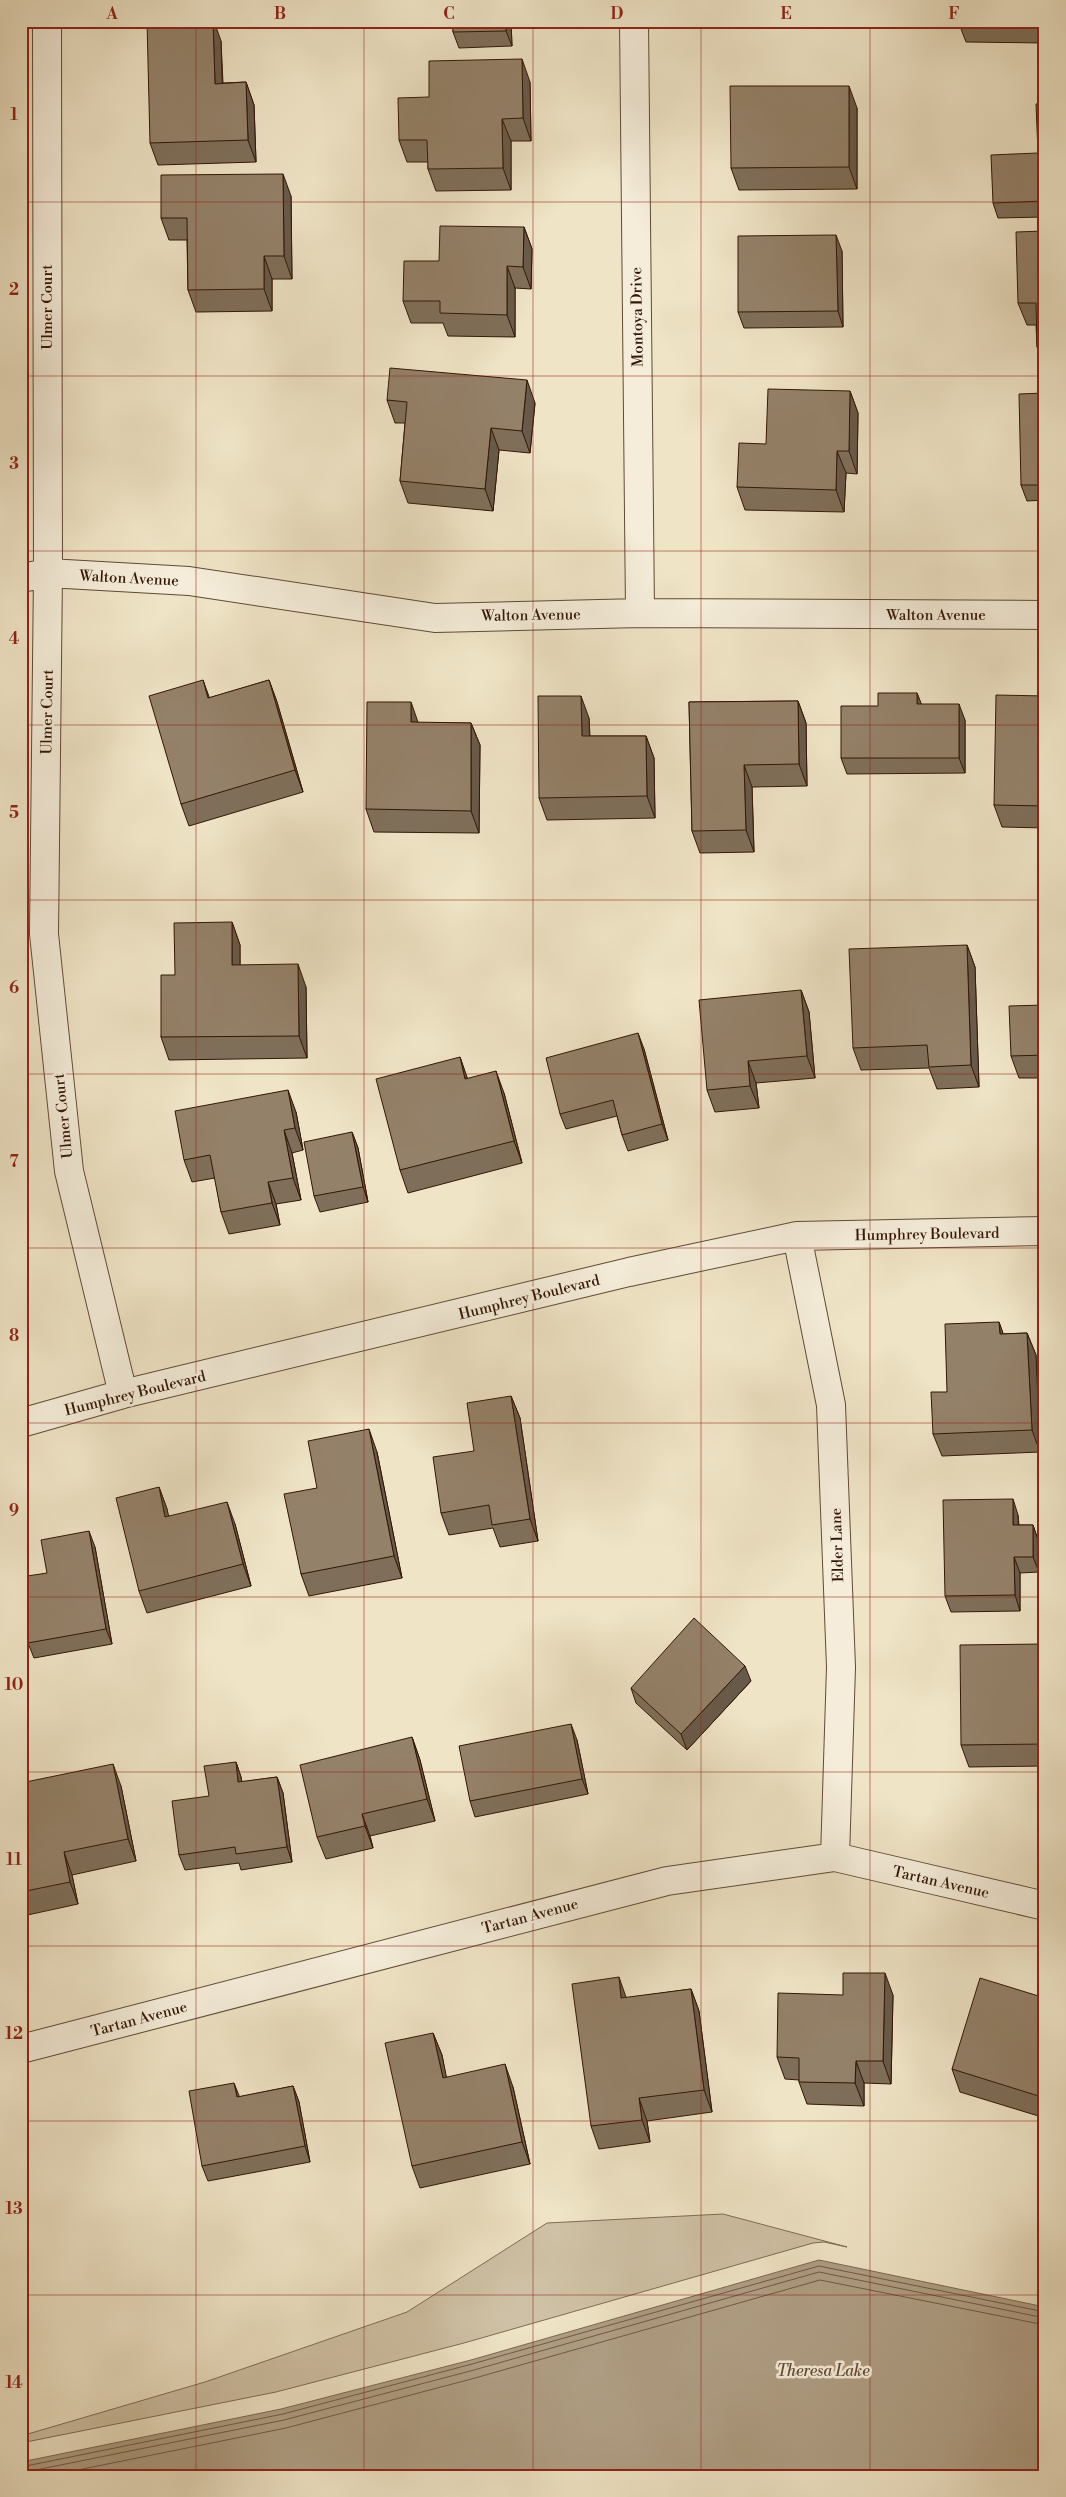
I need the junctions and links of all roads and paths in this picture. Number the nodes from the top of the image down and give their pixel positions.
1 (47, 21) edge
2 (634, 21) edge
3 (48, 573) junction
4 (21, 578) edge
5 (640, 613) junction
6 (1045, 615) edge
7 (1045, 1231) edge
8 (796, 1236) junction
9 (123, 1394) junction
10 (21, 1423) edge
11 (835, 1857) junction
12 (1045, 1906) edge
13 (21, 2049) edge

1 - 3 street, Ulmer Court
2 - 5 street, Montoya Drive
3 - 4 street, Walton Avenue
3 - 5 street, Walton Avenue
3 - 9 street, Ulmer Court
5 - 6 street, Walton Avenue
7 - 8 street, Humphrey Boulevard
8 - 9 street, Humphrey Boulevard
8 - 11 street, Elder Lane
9 - 10 street, Humphrey Boulevard
11 - 12 street, Tartan Avenue
11 - 13 street, Tartan Avenue

